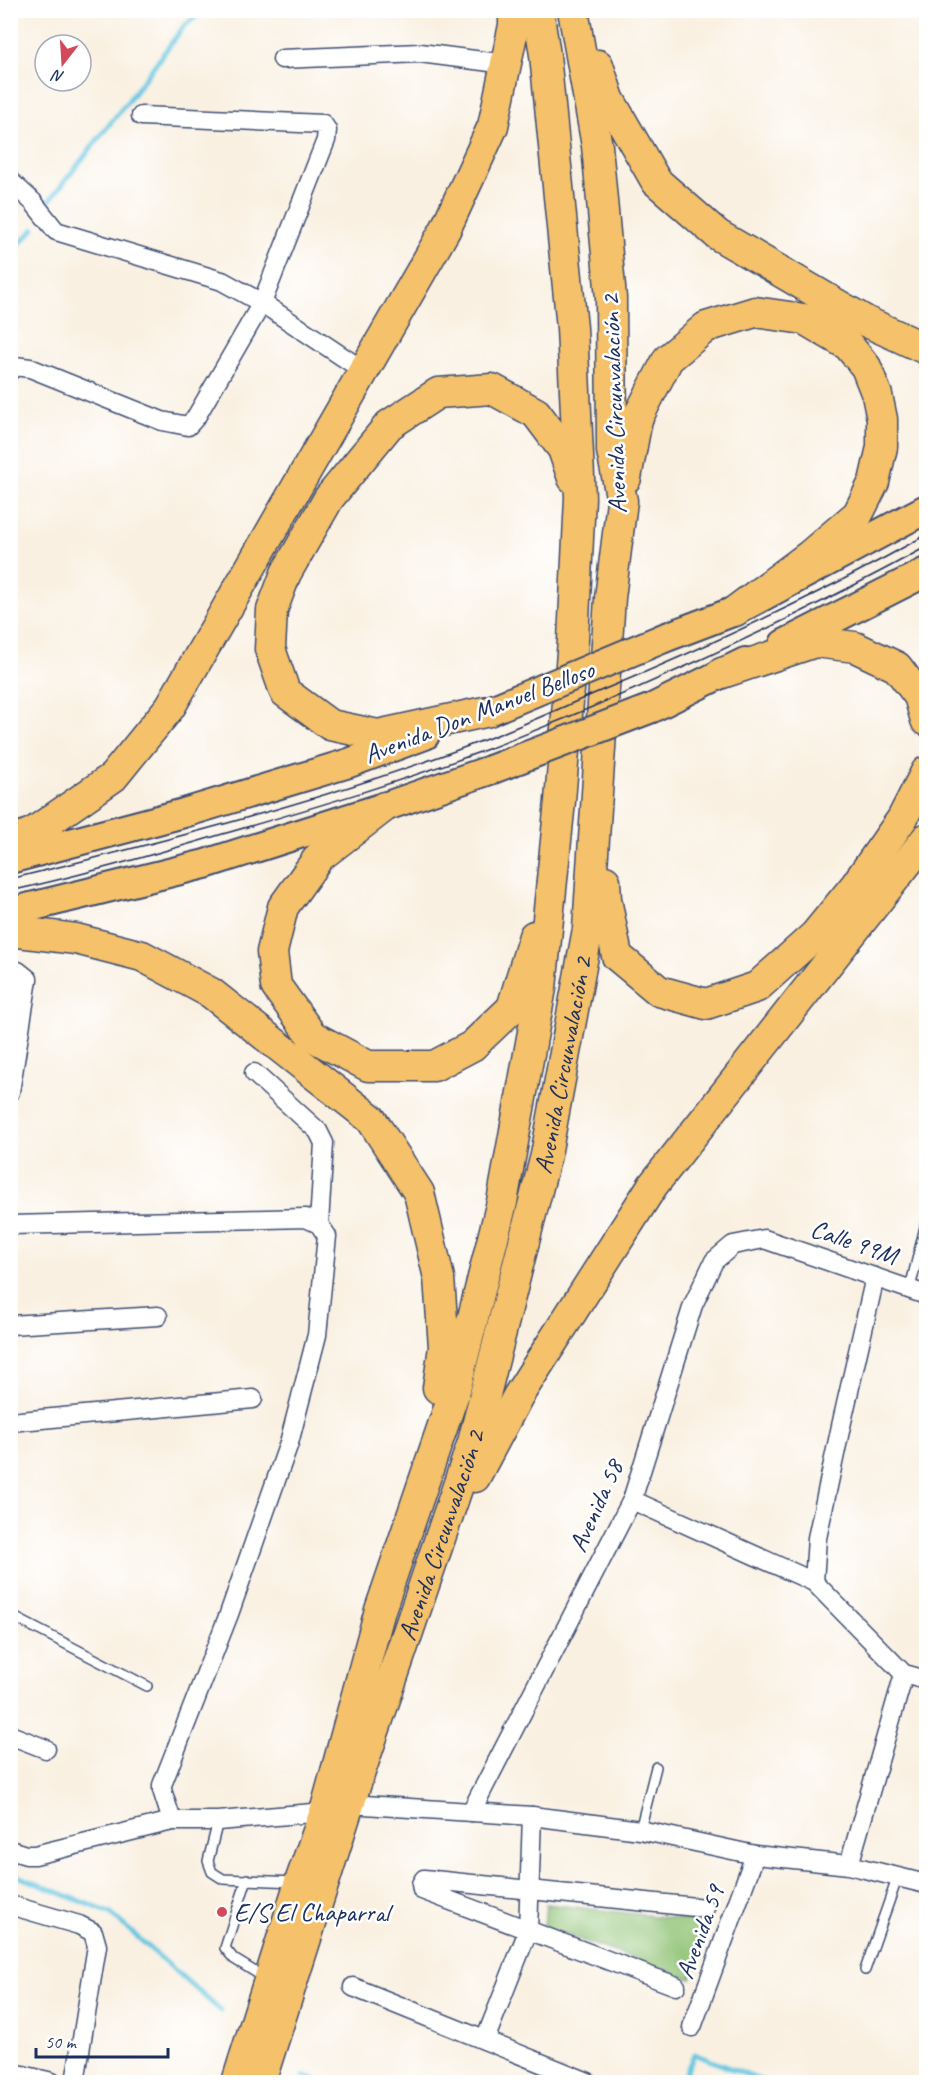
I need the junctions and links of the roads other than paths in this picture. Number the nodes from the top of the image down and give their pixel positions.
1 (514, 10) edge
2 (538, 10) edge
3 (573, 10) edge
4 (582, 10) edge
5 (282, 59) dead end
6 (506, 64) junction
7 (141, 117) dead end
8 (10, 181) edge
9 (262, 303) junction
10 (927, 349) edge
11 (10, 371) edge
12 (364, 371) junction
13 (580, 498) junction
14 (622, 501) junction
15 (927, 509) edge
16 (927, 572) edge
17 (735, 611) junction
18 (722, 673) junction
19 (489, 711) junction
20 (927, 720) edge
21 (601, 752) junction
22 (927, 772) edge
23 (384, 807) junction
24 (927, 839) edge
25 (10, 842) edge
26 (10, 859) edge
27 (553, 873) junction
28 (10, 912) edge
29 (10, 931) edge
30 (10, 972) edge
31 (254, 1073) dead end
32 (10, 1092) edge
33 (927, 1223) edge
34 (319, 1224) junction
35 (10, 1225) edge
36 (765, 1239) joint
37 (875, 1277) junction
38 (918, 1292) edge
39 (158, 1316) dead end
40 (10, 1325) edge
41 (253, 1399) dead end
42 (10, 1422) edge
43 (422, 1485) junction
44 (632, 1500) junction
45 (435, 1554) junction
46 (814, 1582) junction
47 (10, 1615) edge
48 (904, 1674) junction
49 (927, 1680) edge
50 (147, 1686) dead end
51 (10, 1734) edge
52 (46, 1749) dead end
53 (656, 1767) dead end
54 (337, 1808) junction
55 (471, 1812) junction
56 (532, 1816) junction
57 (172, 1821) junction
58 (218, 1821) junction
59 (640, 1830) junction
60 (10, 1850) edge
61 (755, 1855) junction
62 (849, 1865) junction
63 (898, 1876) junction
64 (247, 1880) junction
65 (300, 1882) junction
66 (927, 1884) edge
67 (529, 1890) junction
68 (10, 1905) edge
69 (705, 1908) dead end
70 (528, 1931) junction
71 (865, 1970) dead end
72 (269, 1980) junction
73 (675, 1986) dead end
74 (353, 1987) dead end
75 (692, 2027) dead end
76 (485, 2040) junction
77 (10, 2072) edge
78 (52, 2082) edge
79 (75, 2082) edge
80 (237, 2082) edge
81 (260, 2082) edge
82 (588, 2082) edge

1 - 6 highway
2 - 13 highway, Avenida Circunvalación 2
3 - 14 highway, Avenida Circunvalación 2
4 - 10 highway
5 - 6 street
6 - 12 highway
7 - 9 street
8 - 9 street
9 - 11 street
9 - 12 street
12 - 25 highway
13 - 19 highway
13 - 27 highway, Avenida Circunvalación 2
14 - 17 highway
14 - 21 highway, Avenida Circunvalación 2
15 - 17 main road, Avenida Don Manuel Belloso
16 - 18 main road
17 - 19 main road, Avenida Don Manuel Belloso, bridge
18 - 20 highway
18 - 23 main road, bridge
19 - 26 main road, Avenida Don Manuel Belloso
21 - 22 highway
21 - 45 highway, Avenida Circunvalación 2
23 - 27 highway
23 - 28 main road
24 - 45 highway
27 - 43 highway, Avenida Circunvalación 2
29 - 43 highway
30 - 32 street
31 - 34 street
33 - 38 lane
34 - 35 street
34 - 57 street
36 - 37 street, Calle 99M
36 - 44 street, Avenida 58
37 - 38 street, Calle 99M
37 - 46 street
39 - 40 street
41 - 42 street
43 - 54 highway, Avenida Circunvalación 2
44 - 46 street
44 - 55 street, Avenida 58
45 - 54 highway, Avenida Circunvalación 2
46 - 48 street
47 - 50 lane
48 - 49 street
48 - 62 street
51 - 52 street
53 - 59 lane
54 - 55 street
54 - 58 street
54 - 65 highway, Avenida Circunvalación 2
54 - 81 highway, Avenida Circunvalación 2
55 - 56 street
56 - 59 street
56 - 67 street
57 - 58 street
57 - 60 street
58 - 64 lane
59 - 61 street
61 - 62 street
61 - 75 street, Avenida 59
62 - 63 street
63 - 66 street
63 - 71 lane
64 - 65 lane
64 - 72 lane
65 - 72 highway, Avenida Circunvalación 2
67 - 69 street
67 - 70 street
67 - 70 street
68 - 79 street
70 - 73 street
70 - 76 street
72 - 80 highway, Avenida Circunvalación 2
74 - 76 street
76 - 82 street
77 - 78 street

